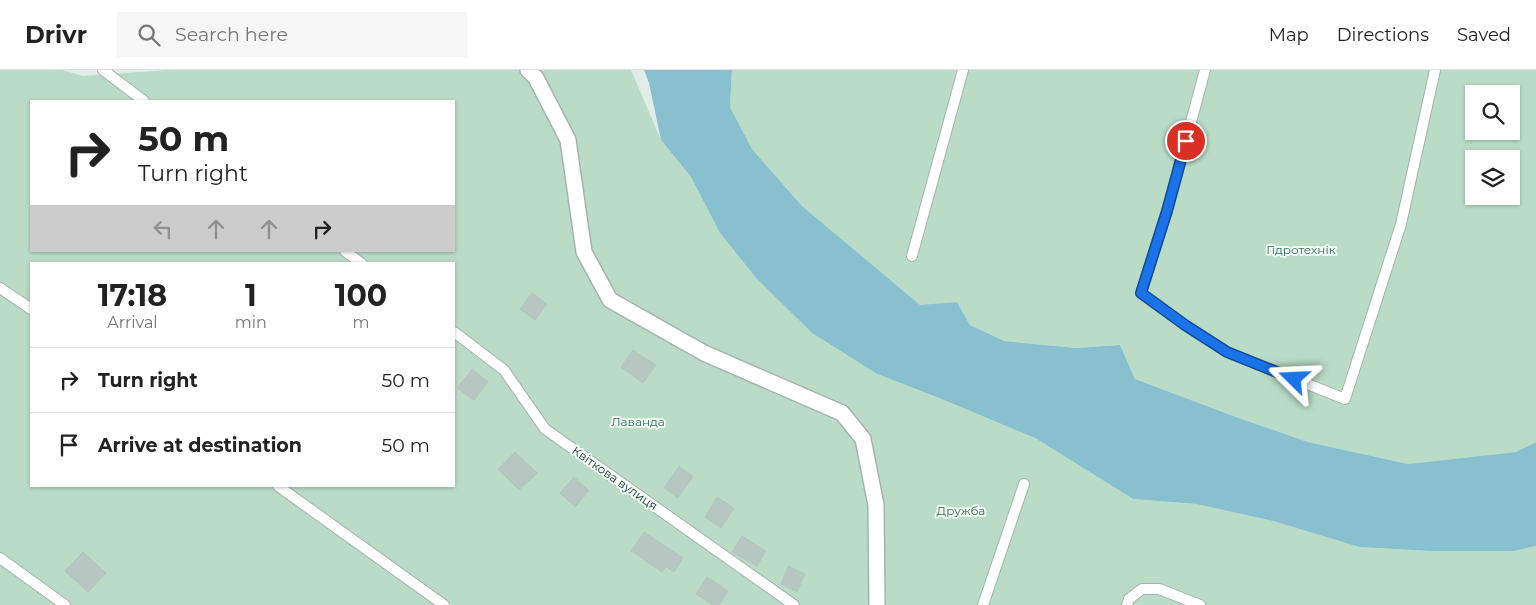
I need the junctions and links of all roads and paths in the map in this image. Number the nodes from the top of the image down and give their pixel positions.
1 (102, 70) edge
2 (528, 70) edge
3 (963, 70) edge
4 (1205, 70) edge
5 (1435, 70) edge
6 (143, 100) edge
7 (346, 252) edge
8 (912, 256) dead end
9 (359, 262) edge
10 (0, 288) edge
11 (30, 308) edge
12 (455, 333) edge
13 (1024, 484) dead end
14 (279, 487) edge
15 (0, 558) edge
16 (65, 605) edge
17 (444, 605) edge
18 (794, 605) edge
19 (877, 605) edge
20 (983, 605) edge
21 (1127, 605) edge
22 (1200, 605) edge

1 - 6 lane
2 - 19 street
3 - 8 lane
4 - 5 lane
7 - 9 lane
10 - 11 lane
12 - 18 lane, Квіткова вулиця
13 - 20 lane
14 - 17 lane
15 - 16 lane
21 - 22 lane

